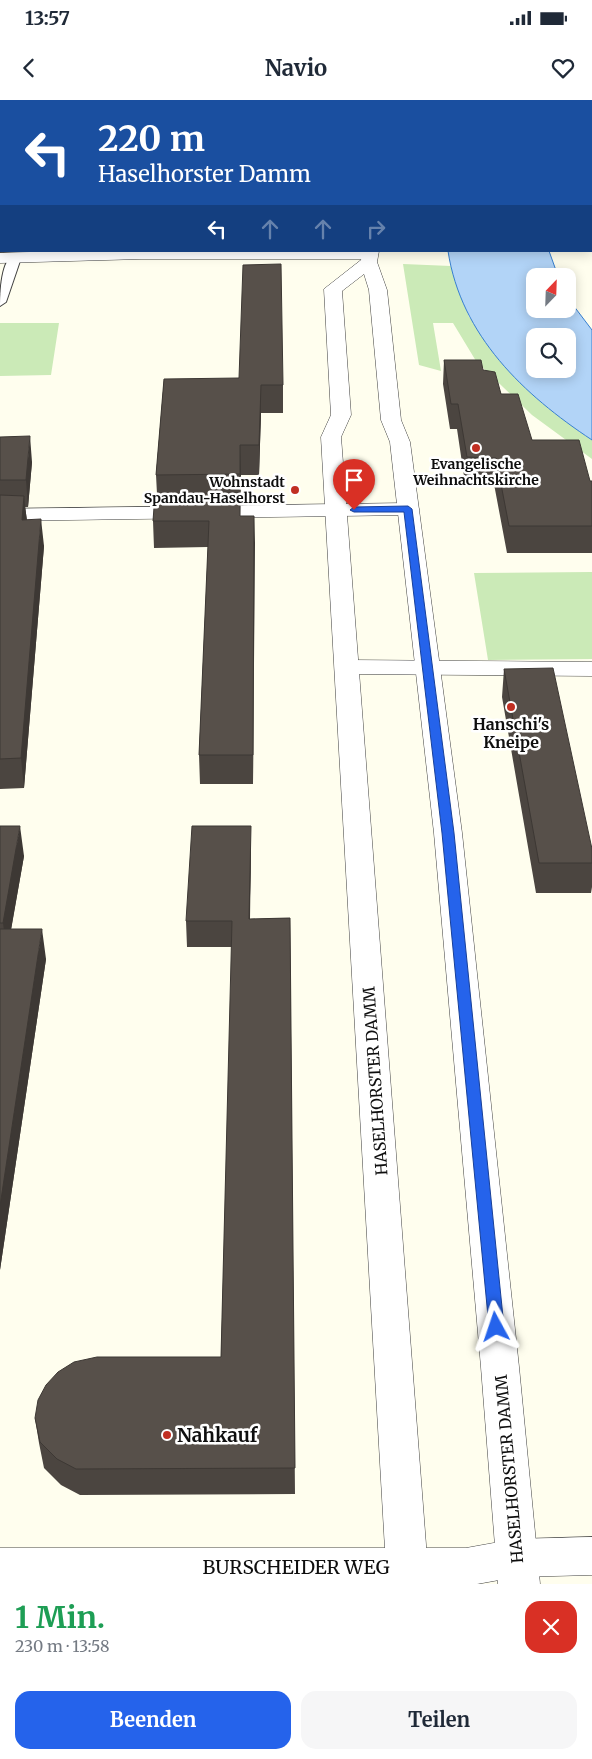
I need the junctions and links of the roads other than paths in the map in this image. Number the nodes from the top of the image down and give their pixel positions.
1 (370, 256) edge
2 (7, 258) edge
3 (0, 302) edge
4 (408, 509) junction
5 (338, 510) junction
6 (0, 515) edge
7 (348, 667) junction
8 (427, 668) junction
9 (592, 669) edge
10 (592, 1556) edge
11 (0, 1567) edge
12 (518, 1571) edge
13 (408, 1575) edge

1 - 2 street
1 - 4 street, HASELHORSTER DAMM
1 - 5 street, HASELHORSTER DAMM
2 - 3 lane
4 - 5 street
4 - 8 street, HASELHORSTER DAMM
5 - 6 street
5 - 7 street, HASELHORSTER DAMM
7 - 8 street
7 - 13 street, HASELHORSTER DAMM
8 - 9 street
8 - 12 street, HASELHORSTER DAMM
10 - 12 street, BURSCHEIDER WEG
11 - 13 street, BURSCHEIDER WEG
12 - 13 street, BURSCHEIDER WEG

